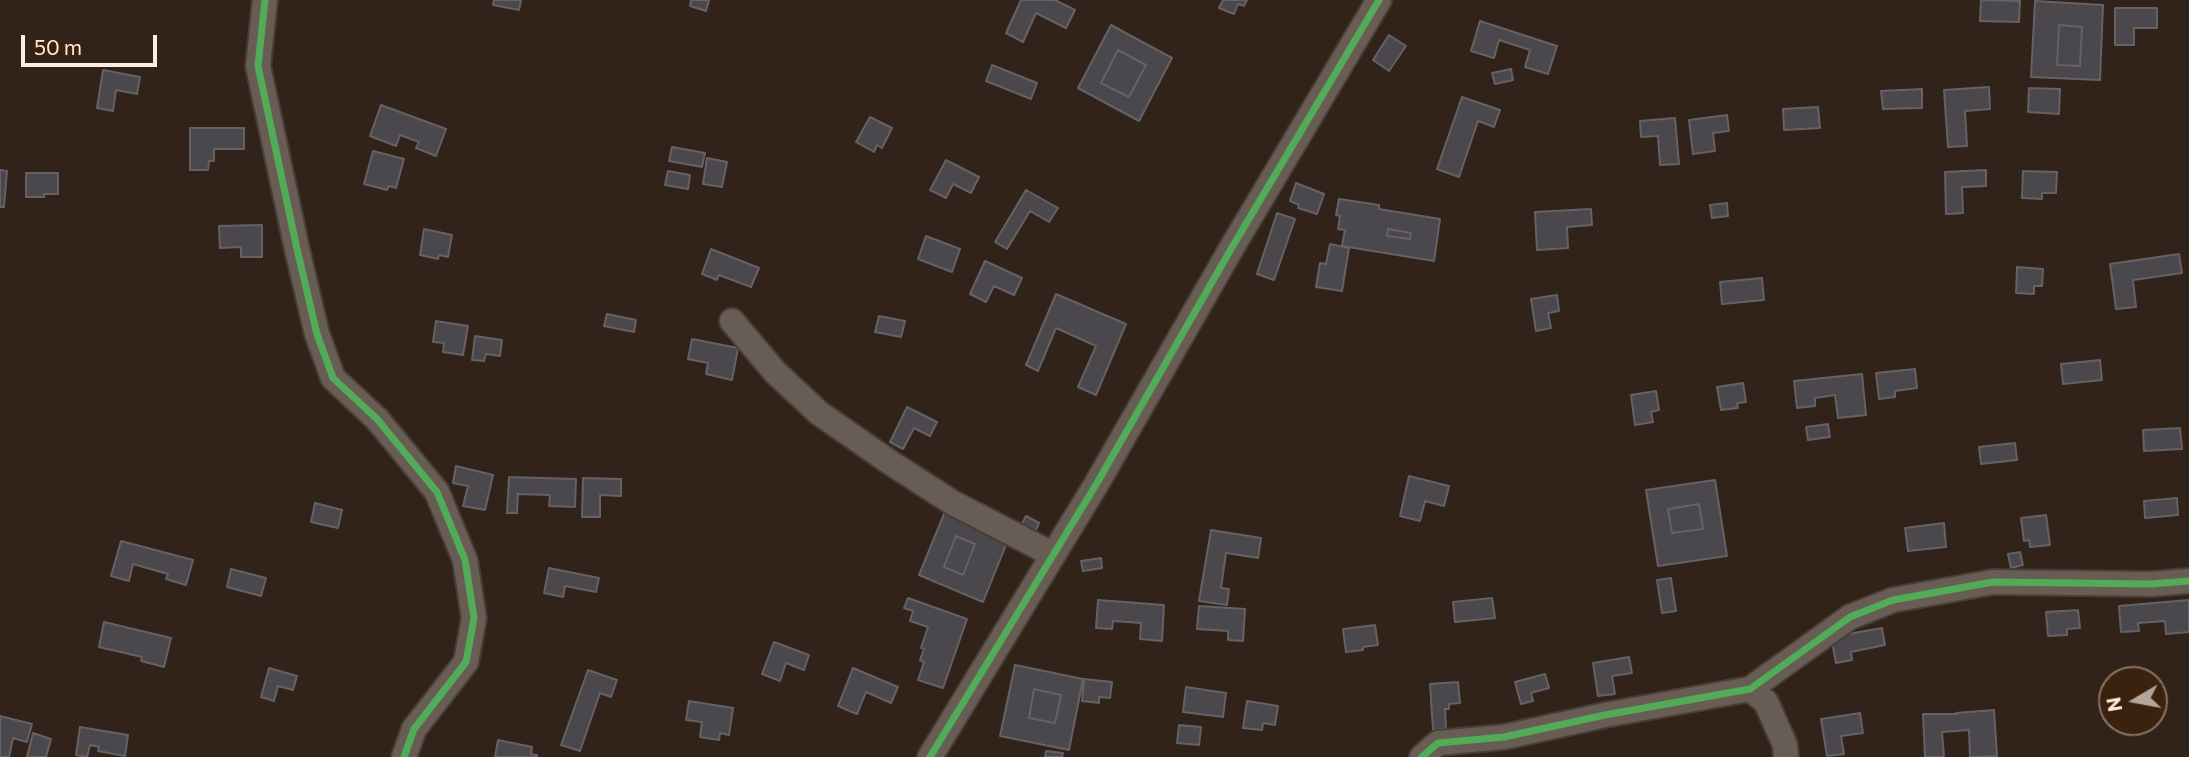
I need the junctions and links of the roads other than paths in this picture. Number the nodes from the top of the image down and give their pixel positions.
1 (265, 0) edge
2 (1379, 0) edge
3 (732, 321) dead end
4 (1052, 554) junction
5 (2189, 581) edge
6 (1750, 689) junction
7 (404, 757) edge
8 (930, 757) edge
9 (1422, 757) edge
10 (1786, 757) edge

1 - 7 street
2 - 4 street
3 - 4 street
4 - 8 street
5 - 6 street
6 - 9 street
6 - 10 street

